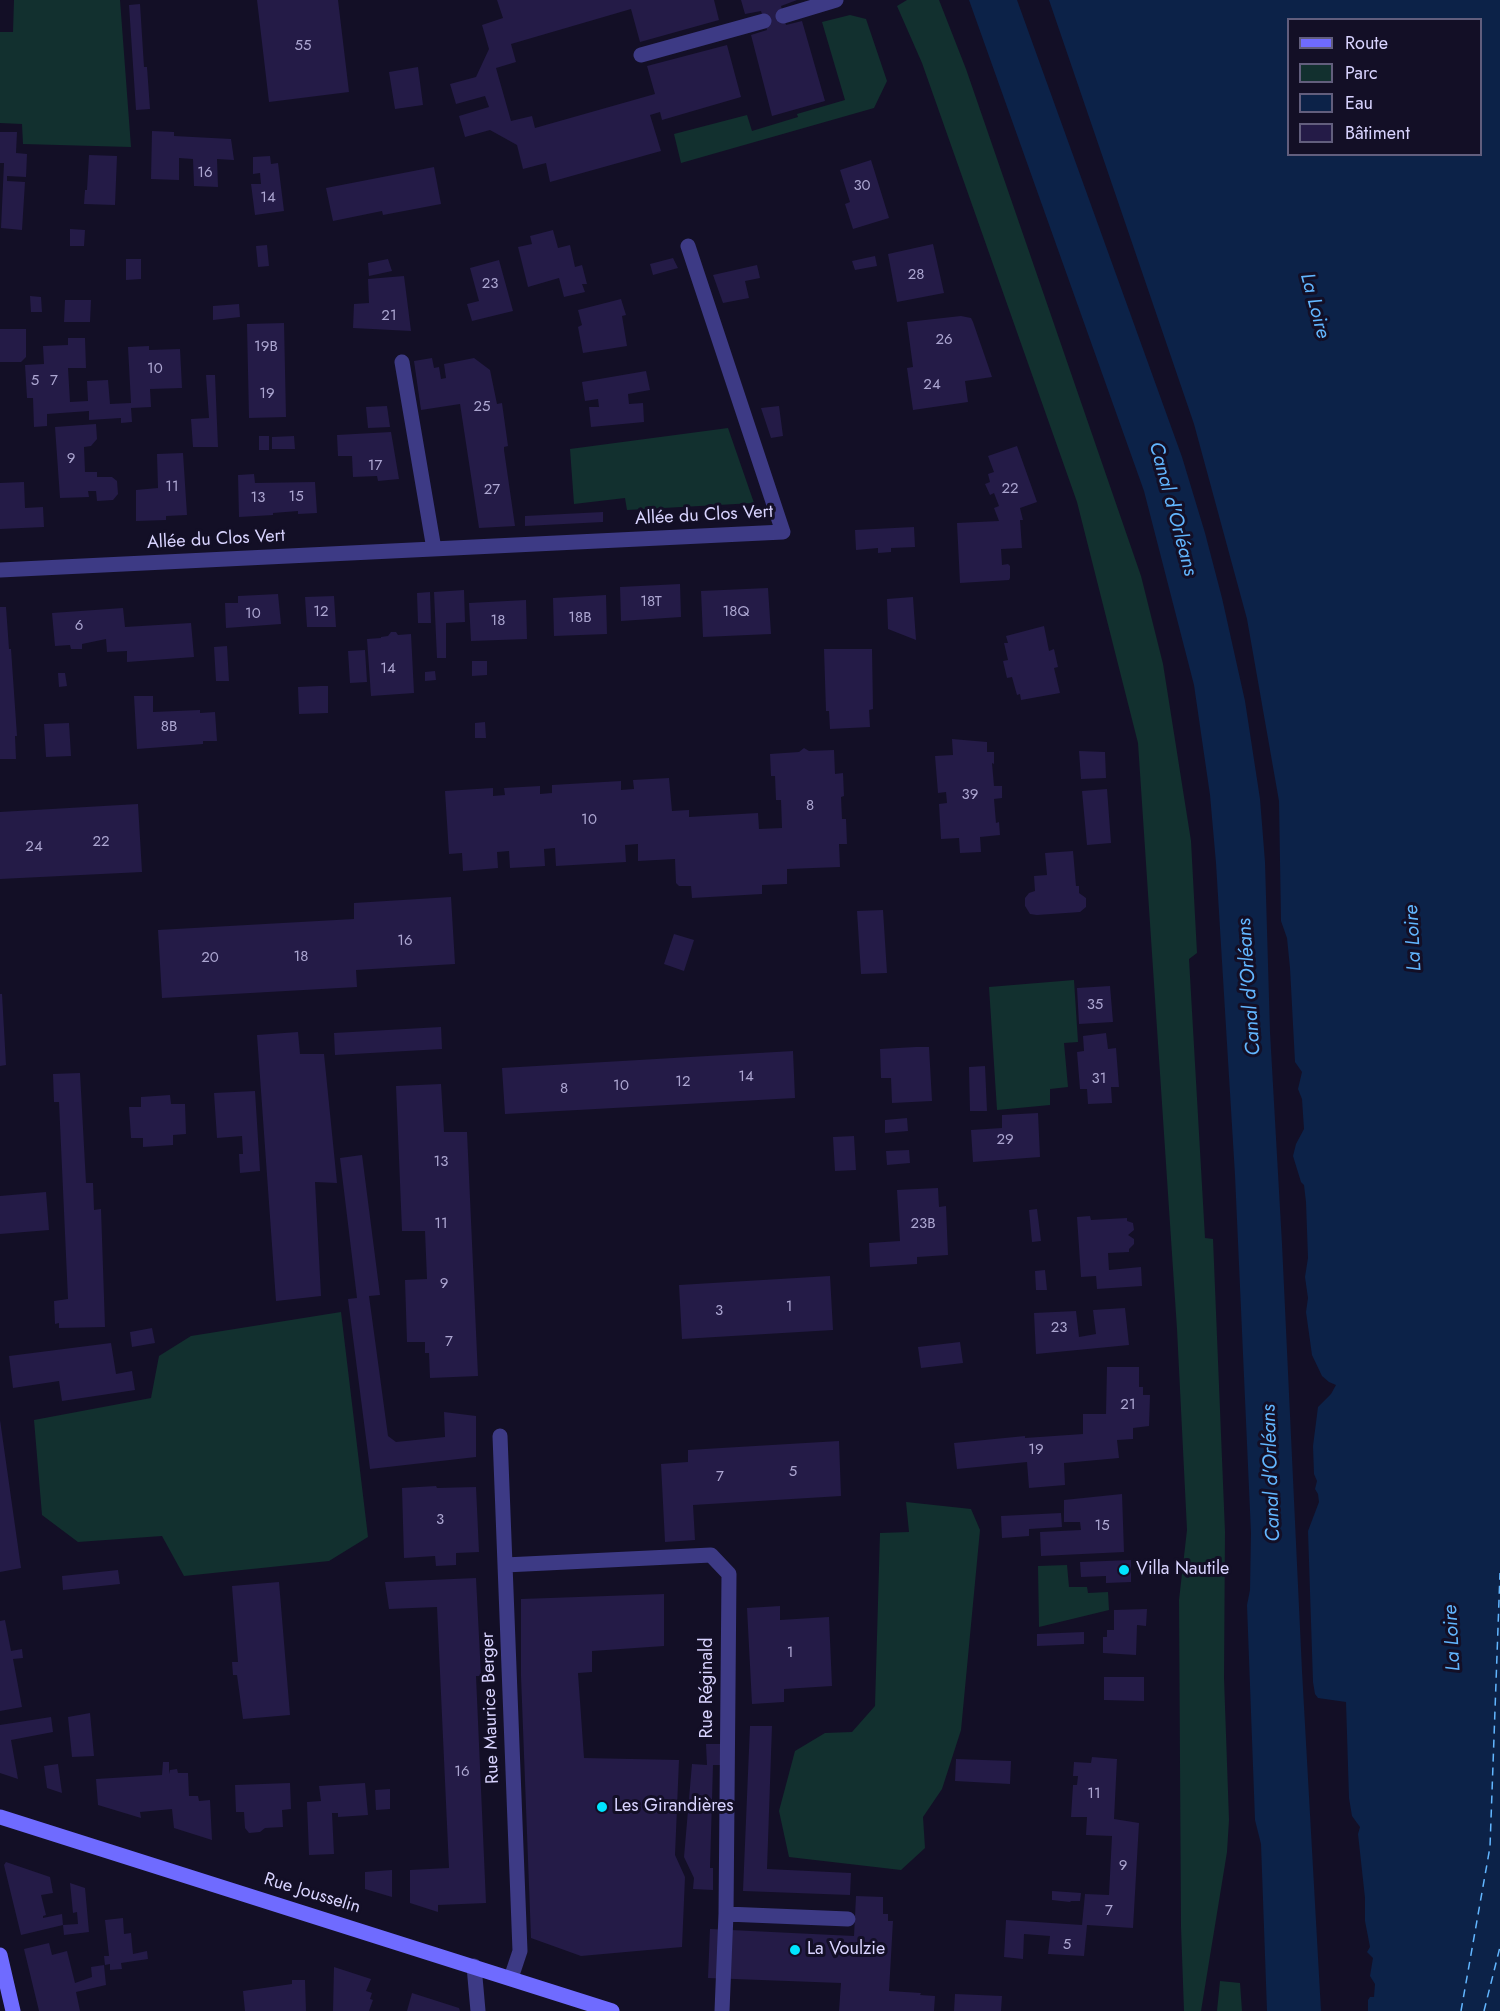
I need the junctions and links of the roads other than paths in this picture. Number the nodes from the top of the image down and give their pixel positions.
1 (836, 0) edge
2 (783, 15) dead end
3 (764, 21) dead end
4 (641, 55) dead end
5 (688, 246) dead end
6 (402, 362) dead end
7 (434, 549) junction
8 (0, 570) edge
9 (500, 1436) dead end
10 (505, 1565) junction
11 (0, 1817) edge
12 (726, 1914) junction
13 (848, 1919) dead end
14 (0, 1955) edge
15 (474, 1966) junction
16 (511, 1978) junction
17 (13, 2011) edge
18 (477, 2011) edge
19 (612, 2011) edge
20 (722, 2011) edge

1 - 2 street
3 - 4 street
5 - 7 street, Allée du Clos Vert
6 - 7 street
7 - 8 street, Allée du Clos Vert
9 - 10 street, Rue Maurice Berger
10 - 12 street, Rue Réginald
10 - 16 street, Rue Maurice Berger
11 - 15 street, Rue Jousselin
12 - 13 street
12 - 20 street, Rue Réginald
14 - 17 street
15 - 16 street, Rue Jousselin
15 - 18 street
16 - 19 street, Rue Jousselin

